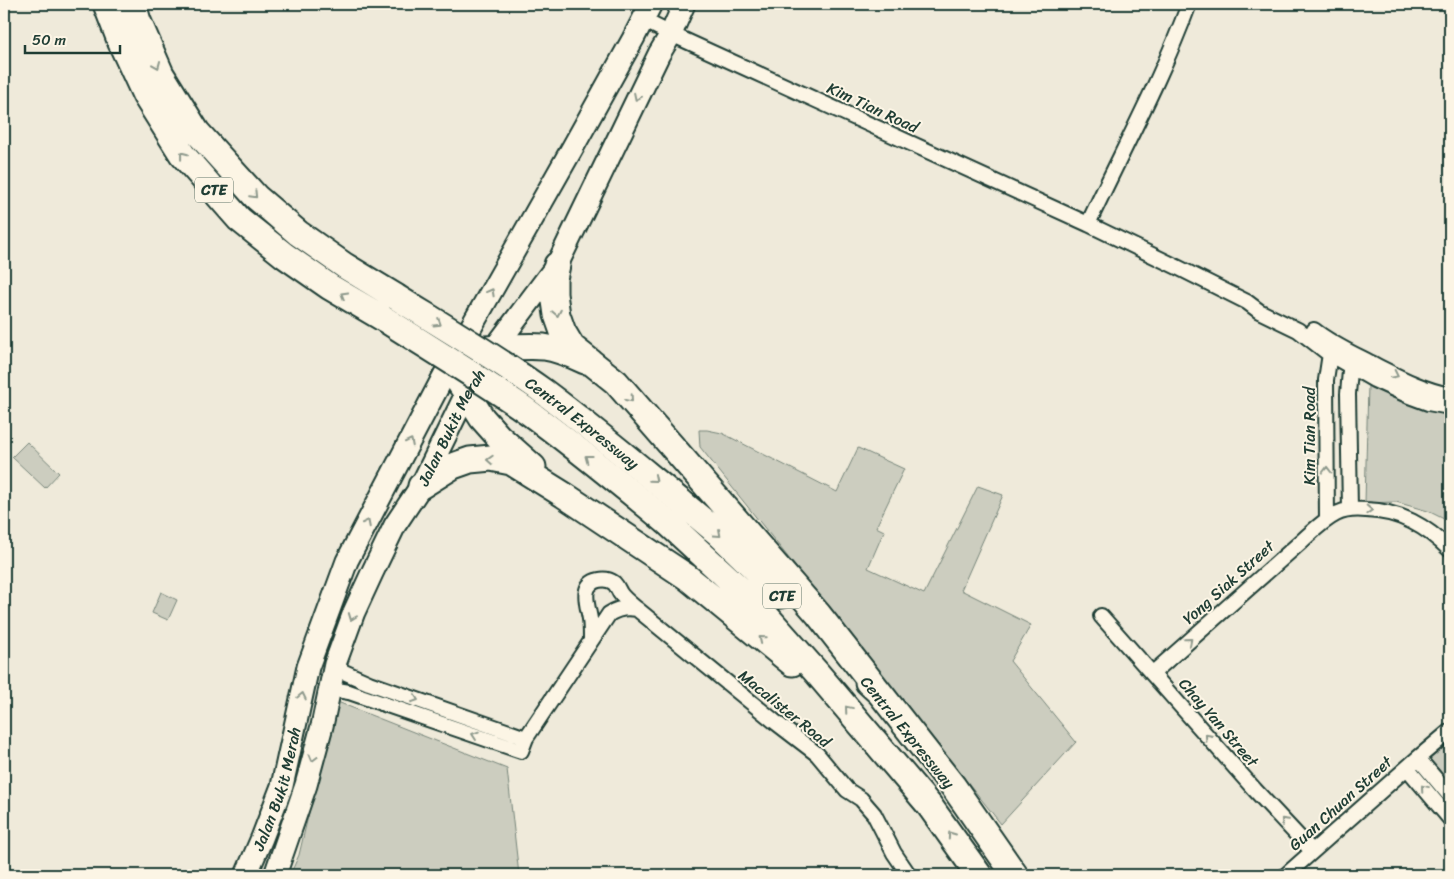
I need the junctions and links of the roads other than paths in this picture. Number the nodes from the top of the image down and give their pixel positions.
1 (106, 4) edge
2 (133, 4) edge
3 (684, 4) edge
4 (1189, 4) edge
5 (647, 12) edge
6 (670, 34) junction
7 (1088, 224) junction
8 (556, 265) junction
9 (494, 349) junction
10 (1331, 349) junction
11 (454, 358) junction
12 (1350, 360) junction
13 (595, 365) junction
14 (1374, 380) junction
15 (466, 394) junction
16 (1348, 394) junction
17 (1450, 395) edge
18 (1450, 407) edge
19 (421, 486) junction
20 (564, 495) junction
21 (1350, 509) junction
22 (674, 512) junction
23 (1327, 519) junction
24 (1445, 539) edge
25 (1450, 550) edge
26 (620, 593) junction
27 (588, 606) junction
28 (637, 610) junction
29 (612, 612) junction
30 (1101, 616) dead end
31 (591, 639) junction
32 (335, 664) junction
33 (818, 673) junction
34 (1152, 673) junction
35 (880, 693) junction
36 (327, 696) junction
37 (1450, 731) edge
38 (526, 738) junction
39 (1418, 758) junction
40 (1406, 768) junction
41 (1450, 796) edge
42 (1450, 819) edge
43 (1312, 851) junction
44 (246, 875) edge
45 (275, 875) edge
46 (909, 875) edge
47 (979, 875) edge
48 (1016, 875) edge
49 (1286, 875) edge

22 -> 1 highway, Central Expressway / CTE, bridge
2 -> 22 highway, Central Expressway / CTE, bridge
3 - 6 main road, Jalan Bukit Merah
4 - 7 street
5 - 6 street, Kim Tian Road
11 -> 5 main road, Jalan Bukit Merah
6 - 7 street, Kim Tian Road
6 -> 8 main road, Jalan Bukit Merah
7 - 10 street, Kim Tian Road
8 - 9 main road, Jalan Bukit Merah
8 -> 13 highway
9 - 11 highway
9 - 13 highway
9 - 15 main road, Jalan Bukit Merah
10 - 12 street, Kim Tian Road
23 -> 10 street, Kim Tian Road
11 - 15 highway
44 -> 11 main road, Jalan Bukit Merah
12 - 14 street, Kim Tian Road
12 - 16 street
12 -> 17 street, Kim Tian Road
13 -> 35 highway
14 - 16 street
14 - 18 street, Kim Tian Road
15 - 19 main road, Jalan Bukit Merah
15 - 20 highway
16 - 21 street
20 -> 19 highway
19 -> 32 main road, Jalan Bukit Merah
33 -> 20 highway
21 - 23 street, Yong Siak Street
21 -> 24 street
22 - 33 highway, Central Expressway / CTE
22 -> 35 highway, Central Expressway / CTE
34 -> 23 street, Yong Siak Street
24 - 25 street
26 - 27 street, Macalister Road
26 - 28 street, Macalister Road
26 - 29 street
27 - 29 street
27 - 31 street, Macalister Road
28 - 29 street
28 - 46 street, Macalister Road
29 - 31 street
30 - 34 street, Chay Yan Street
31 - 38 street
32 - 36 main road, Jalan Bukit Merah
32 -> 38 street
47 -> 33 highway, Central Expressway / CTE
43 -> 34 street, Chay Yan Street
35 - 48 highway, Central Expressway / CTE
38 -> 36 street
36 -> 45 main road, Jalan Bukit Merah
37 - 39 street, Guan Chuan Street
39 - 40 street, Guan Chuan Street
39 - 41 street
42 -> 40 street
40 - 43 street, Guan Chuan Street
43 - 49 street, Guan Chuan Street

